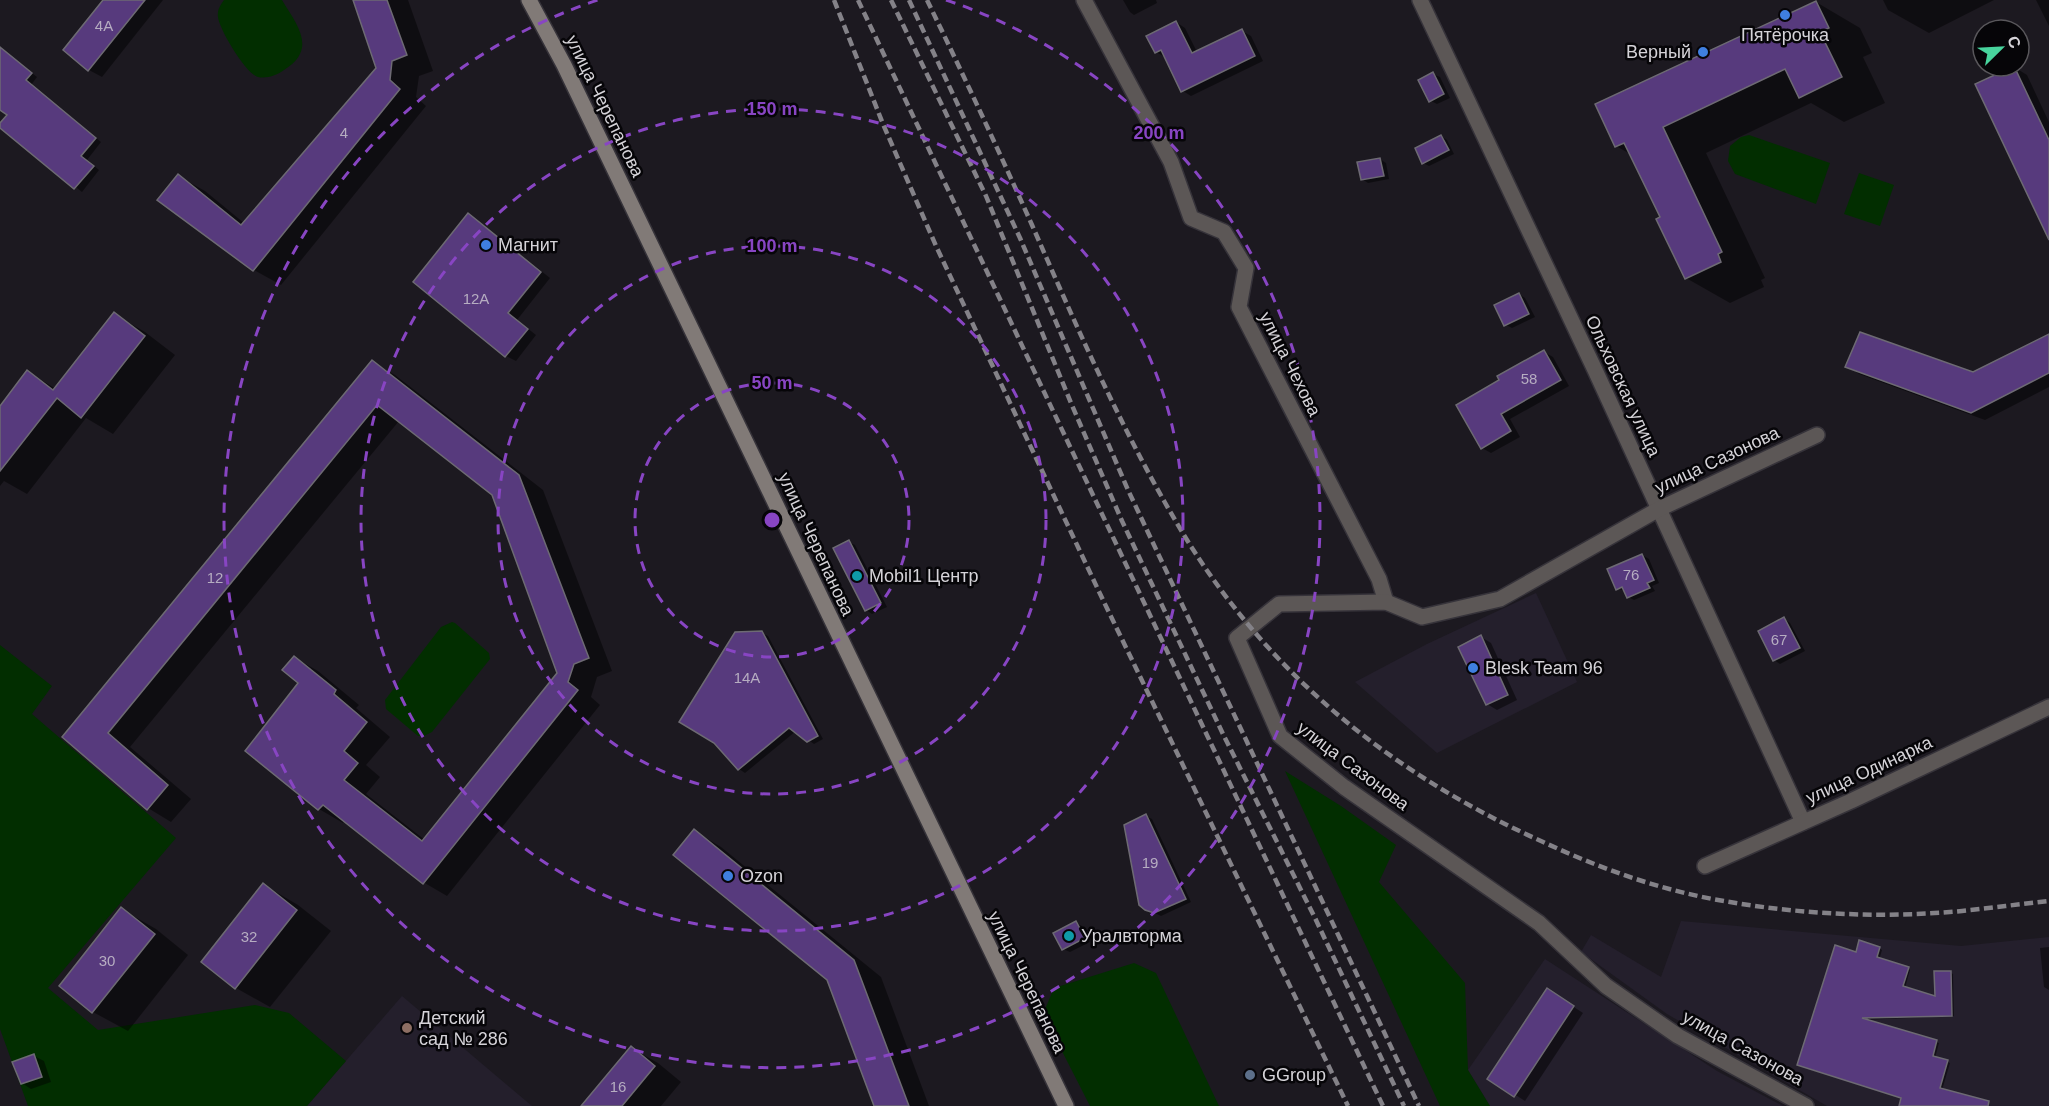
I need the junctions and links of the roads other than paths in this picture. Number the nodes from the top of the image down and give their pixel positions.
1 (529, 0) edge
2 (1084, 0) edge
3 (1420, 0) edge
4 (1817, 435) dead end
5 (1659, 509) junction
6 (1386, 602) junction
7 (2049, 707) edge
8 (1803, 822) junction
9 (1705, 866) dead end
10 (1066, 1106) edge
11 (1806, 1106) edge

1 - 10 main road, улица Черепанова
2 - 6 street, улица Чехова
3 - 5 street, Ольховская улица
4 - 5 street, улица Сазонова
5 - 6 street, улица Сазонова
5 - 8 street, Ольховская улица
6 - 11 street, улица Сазонова
7 - 8 street, улица Одинарка
8 - 9 street, улица Одинарка

